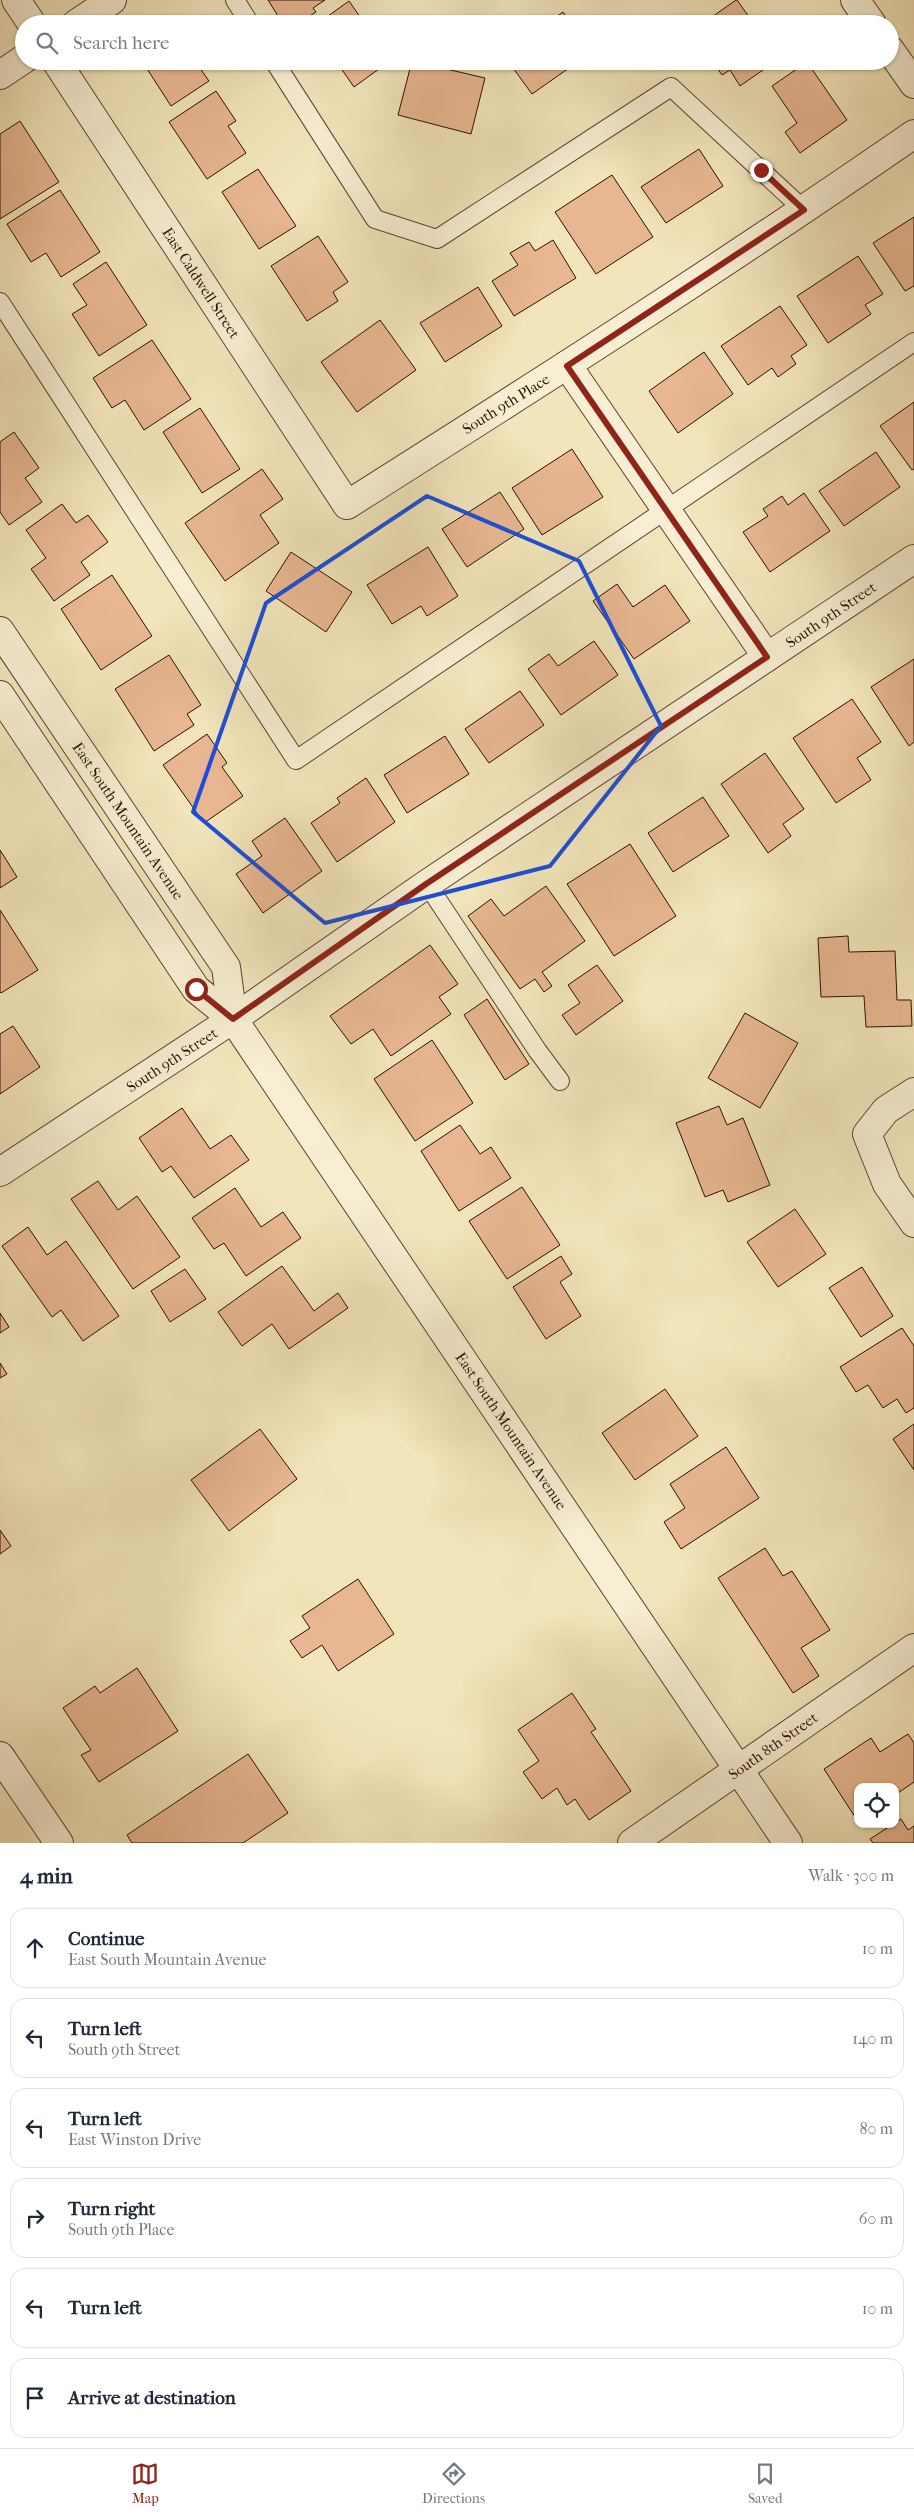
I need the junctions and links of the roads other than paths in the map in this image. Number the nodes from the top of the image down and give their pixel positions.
1 (16, 0) edge
2 (112, 0) edge
3 (235, 0) edge
4 (855, 0) edge
5 (26, 15) edge
6 (90, 15) edge
7 (244, 15) edge
8 (866, 15) edge
9 (899, 63) edge
10 (15, 65) edge
11 (62, 70) edge
12 (280, 70) edge
13 (0, 75) edge
14 (914, 84) edge
15 (914, 134) edge
16 (804, 210) junction
17 (0, 302) edge
18 (914, 342) edge
19 (567, 366) junction
20 (347, 504) joint
21 (666, 510) junction
22 (914, 559) edge
23 (0, 631) edge
24 (767, 657) junction
25 (0, 695) edge
26 (426, 884) junction
27 (233, 1019) junction
28 (560, 1080) dead end
29 (914, 1092) edge
30 (0, 1172) edge
31 (914, 1223) edge
32 (914, 1648) edge
33 (0, 1756) edge
34 (739, 1769) junction
35 (59, 1843) edge
36 (632, 1843) edge
37 (788, 1843) edge

1 - 5 street
2 - 6 street
3 - 7 lane
4 - 8 street
9 - 14 street
10 - 13 street
11 - 20 street, East Caldwell Street
12 - 16 lane
15 - 16 street, South 9th Place
16 - 19 street, South 9th Place
17 - 21 lane
18 - 21 lane
19 - 20 street, South 9th Place
19 - 21 street
21 - 24 street
22 - 24 street, South 9th Street
23 - 27 street, East South Mountain Avenue
24 - 26 street, South 9th Street
25 - 27 street, East South Mountain Avenue
26 - 27 street, South 9th Street
26 - 28 lane
27 - 30 street, South 9th Street
27 - 34 street, East South Mountain Avenue
29 - 31 street
32 - 34 street, South 8th Street
33 - 35 street
34 - 36 street, South 8th Street
34 - 37 street, East South Mountain Avenue

